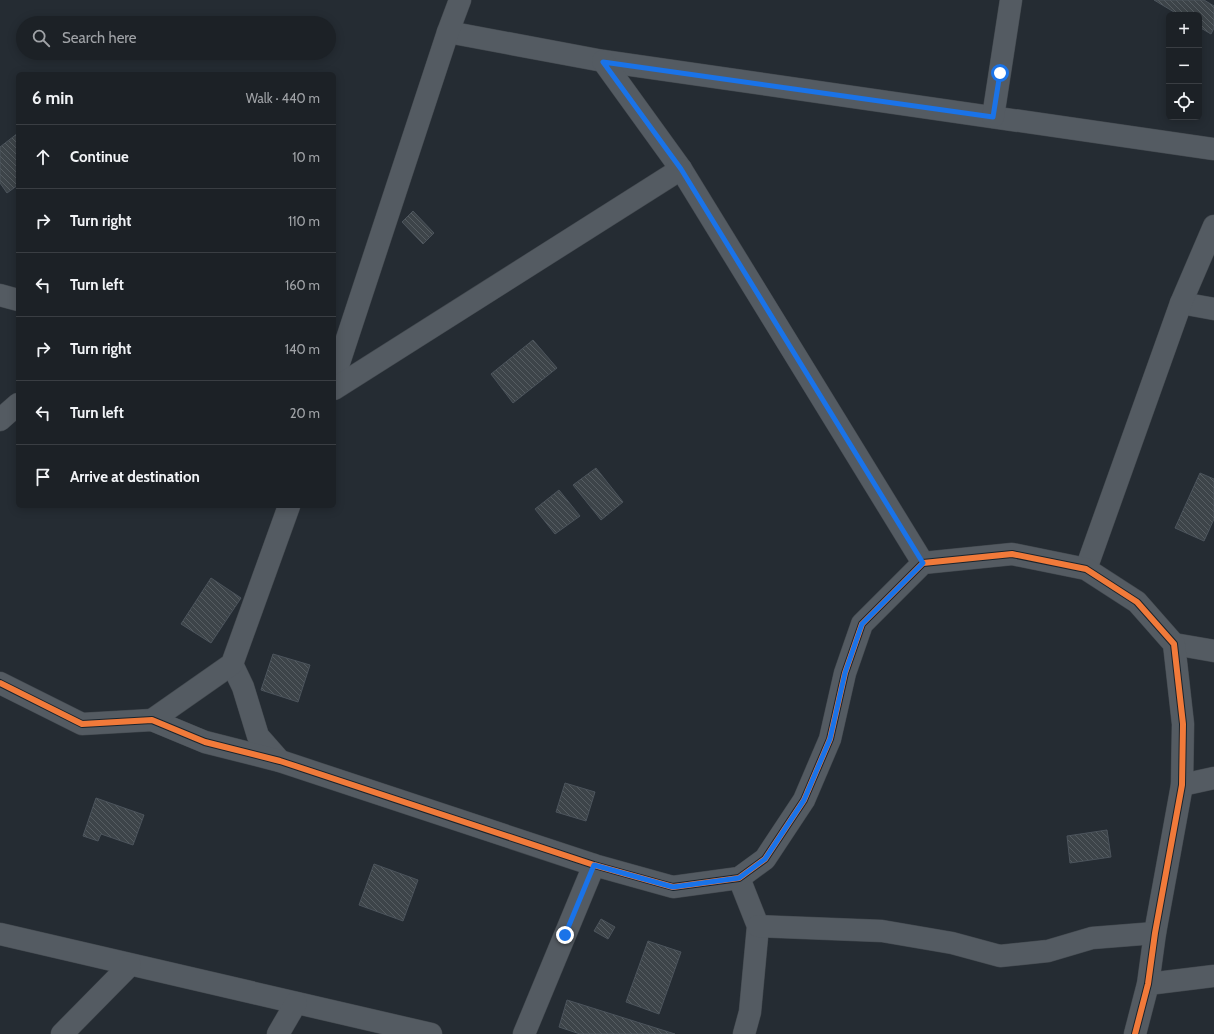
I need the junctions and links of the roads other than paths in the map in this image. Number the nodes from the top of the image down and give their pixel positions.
1 (460, 0) edge
2 (1011, 0) edge
3 (448, 32) junction
4 (603, 62) junction
5 (993, 117) junction
6 (1214, 149) edge
7 (681, 169) junction
8 (1214, 226) edge
9 (0, 295) edge
10 (16, 299) edge
11 (1181, 303) junction
12 (1214, 309) edge
13 (336, 372) edge
14 (336, 388) edge
15 (16, 406) edge
16 (0, 420) edge
17 (288, 508) edge
18 (923, 563) junction
19 (1086, 569) junction
20 (1174, 644) junction
21 (1214, 651) edge
22 (232, 664) junction
23 (0, 683) edge
24 (152, 720) junction
25 (280, 761) junction
26 (1214, 778) edge
27 (1182, 785) junction
28 (594, 865) junction
29 (739, 878) junction
30 (758, 926) junction
31 (1155, 933) junction
32 (0, 934) edge
33 (130, 965) junction
34 (1214, 976) edge
35 (1148, 984) junction
36 (296, 1003) junction
37 (62, 1034) edge
38 (278, 1034) edge
39 (431, 1034) edge
40 (524, 1034) edge
41 (744, 1034) edge
42 (1135, 1034) edge

1 - 3 street
2 - 5 street
3 - 4 street
3 - 13 street
4 - 5 street
4 - 7 street
5 - 6 street
7 - 14 street
7 - 18 street
8 - 11 street
9 - 10 street
11 - 12 street
11 - 19 street
15 - 16 street
17 - 22 street
18 - 19 street
18 - 29 street
19 - 20 street
20 - 21 street
20 - 27 street
22 - 24 street
22 - 25 street
23 - 24 street
24 - 25 street
25 - 28 street
26 - 27 street
27 - 31 street
28 - 29 street
28 - 40 street
29 - 30 street
30 - 31 street
30 - 41 street
31 - 35 street
32 - 33 street
33 - 36 street
33 - 37 street
34 - 35 street
35 - 42 street
36 - 38 street
36 - 39 street

